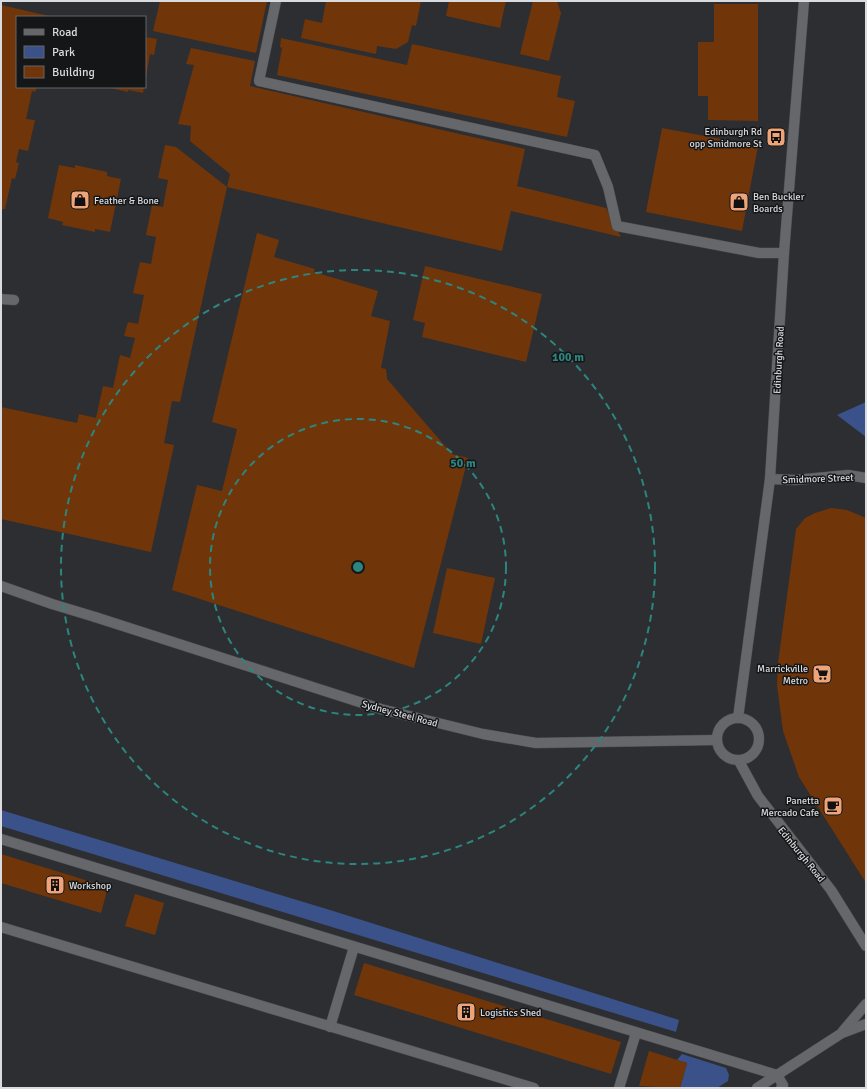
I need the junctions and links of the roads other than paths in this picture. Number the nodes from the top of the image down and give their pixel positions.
1 (276, 1) edge
2 (804, 1) edge
3 (784, 253) junction
4 (1, 299) edge
5 (14, 300) dead end
6 (866, 478) edge
7 (770, 479) junction
8 (1, 586) edge
9 (738, 718) junction
10 (716, 740) junction
11 (739, 761) junction
12 (1, 839) edge
13 (1, 927) edge
14 (866, 946) edge
15 (354, 947) junction
16 (866, 1004) edge
17 (866, 1024) edge
18 (330, 1027) junction
19 (636, 1033) junction
20 (842, 1033) junction
21 (777, 1075) junction
22 (534, 1088) edge
23 (619, 1088) edge
24 (757, 1088) edge
25 (782, 1088) edge

1 - 3 street
2 - 3 street, Edinburgh Road
3 - 7 street, Edinburgh Road
4 - 5 street
6 - 7 street, Smidmore Street
7 - 9 street, Edinburgh Road
8 - 10 street, Sydney Steel Road
9 - 10 street
9 - 11 street
10 - 11 street
11 - 14 street, Edinburgh Road
12 - 15 street
13 - 18 street
15 - 18 street
15 - 19 street
16 - 20 street
17 - 20 street
18 - 22 street
19 - 21 street
19 - 23 street
20 - 21 street
21 - 24 street
21 - 25 street

